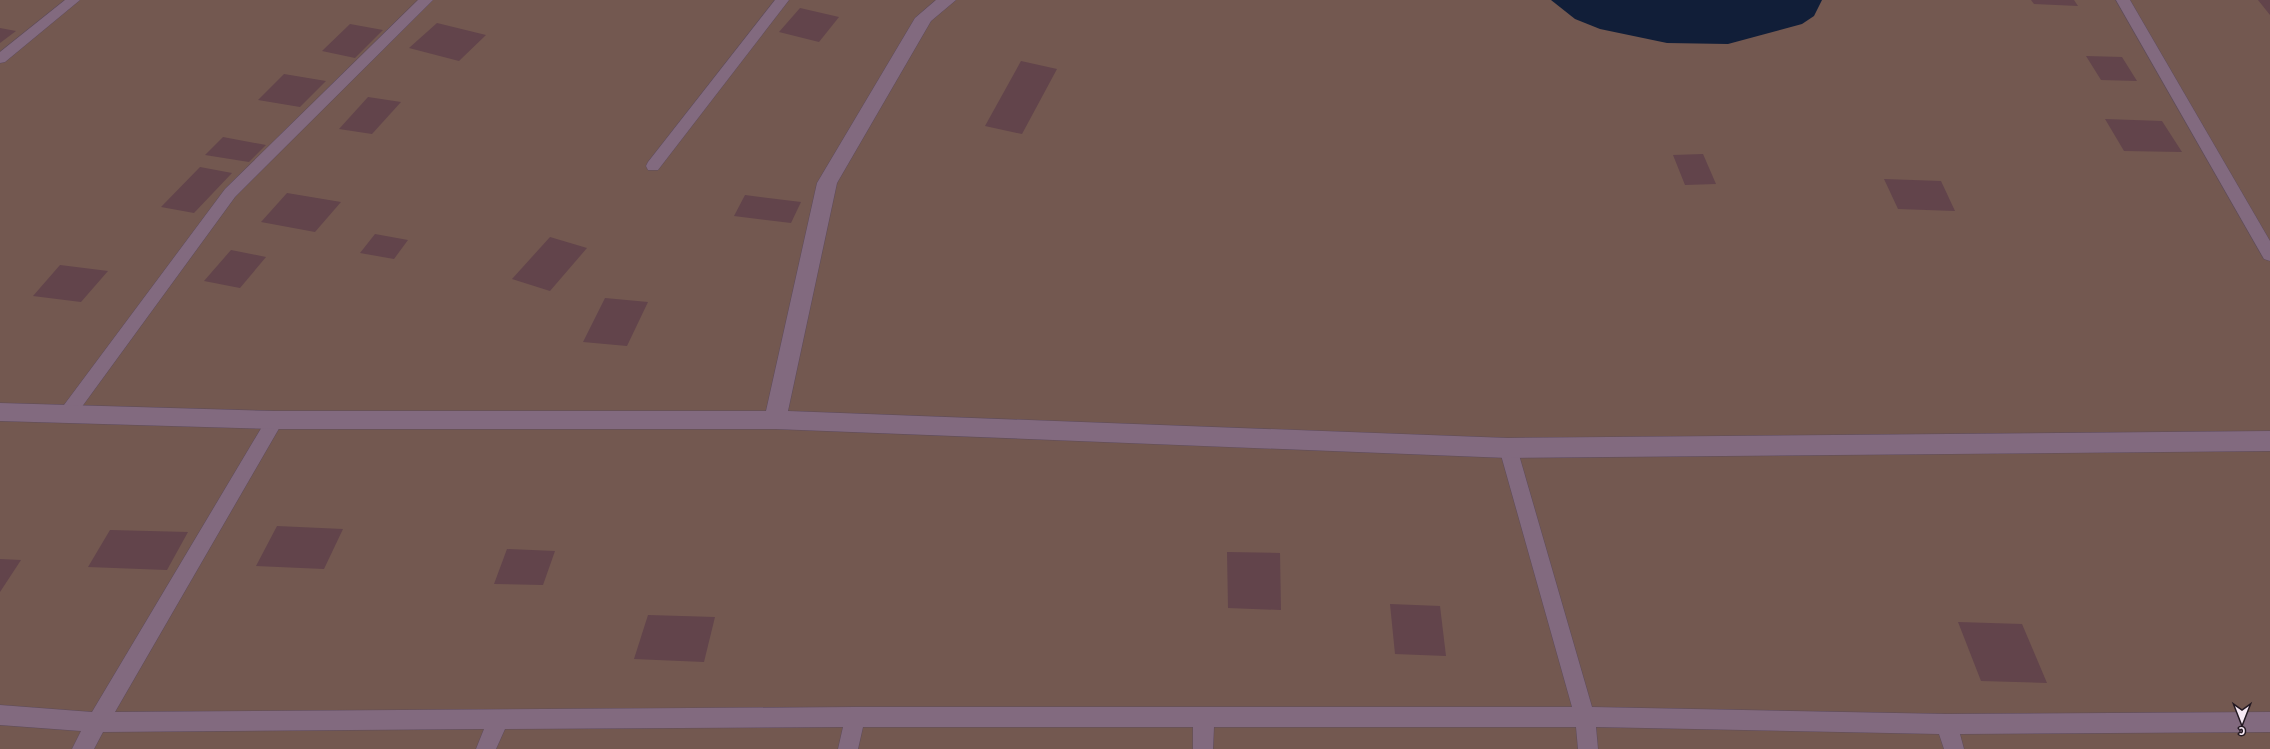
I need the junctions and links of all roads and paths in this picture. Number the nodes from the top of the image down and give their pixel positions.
1 (73, 0) edge
2 (426, 0) edge
3 (782, 0) edge
4 (947, 0) edge
5 (2123, 0) edge
6 (0, 59) edge
7 (654, 166) dead end
8 (2270, 255) edge
9 (0, 412) edge
10 (68, 414) junction
11 (275, 420) junction
12 (775, 420) junction
13 (2270, 441) edge
14 (1508, 448) junction
15 (0, 715) edge
16 (855, 717) junction
17 (1204, 717) junction
18 (1585, 717) junction
19 (499, 719) junction
20 (97, 722) junction
21 (2270, 722) edge
22 (1947, 724) junction
23 (82, 749) edge
24 (486, 749) edge
25 (848, 749) edge
26 (1203, 749) edge
27 (1588, 749) edge
28 (1954, 749) edge

1 - 6 lane
2 - 10 lane
3 - 7 lane
4 - 12 street
5 - 8 lane
9 - 10 street
10 - 11 street
11 - 12 street
11 - 20 lane
12 - 14 street
13 - 14 street
14 - 18 lane
15 - 20 lane
16 - 17 lane
16 - 19 lane
16 - 25 lane
17 - 18 lane
17 - 26 lane
18 - 22 lane
18 - 27 lane
19 - 20 lane
19 - 24 lane
20 - 23 lane
21 - 22 lane
22 - 28 lane

